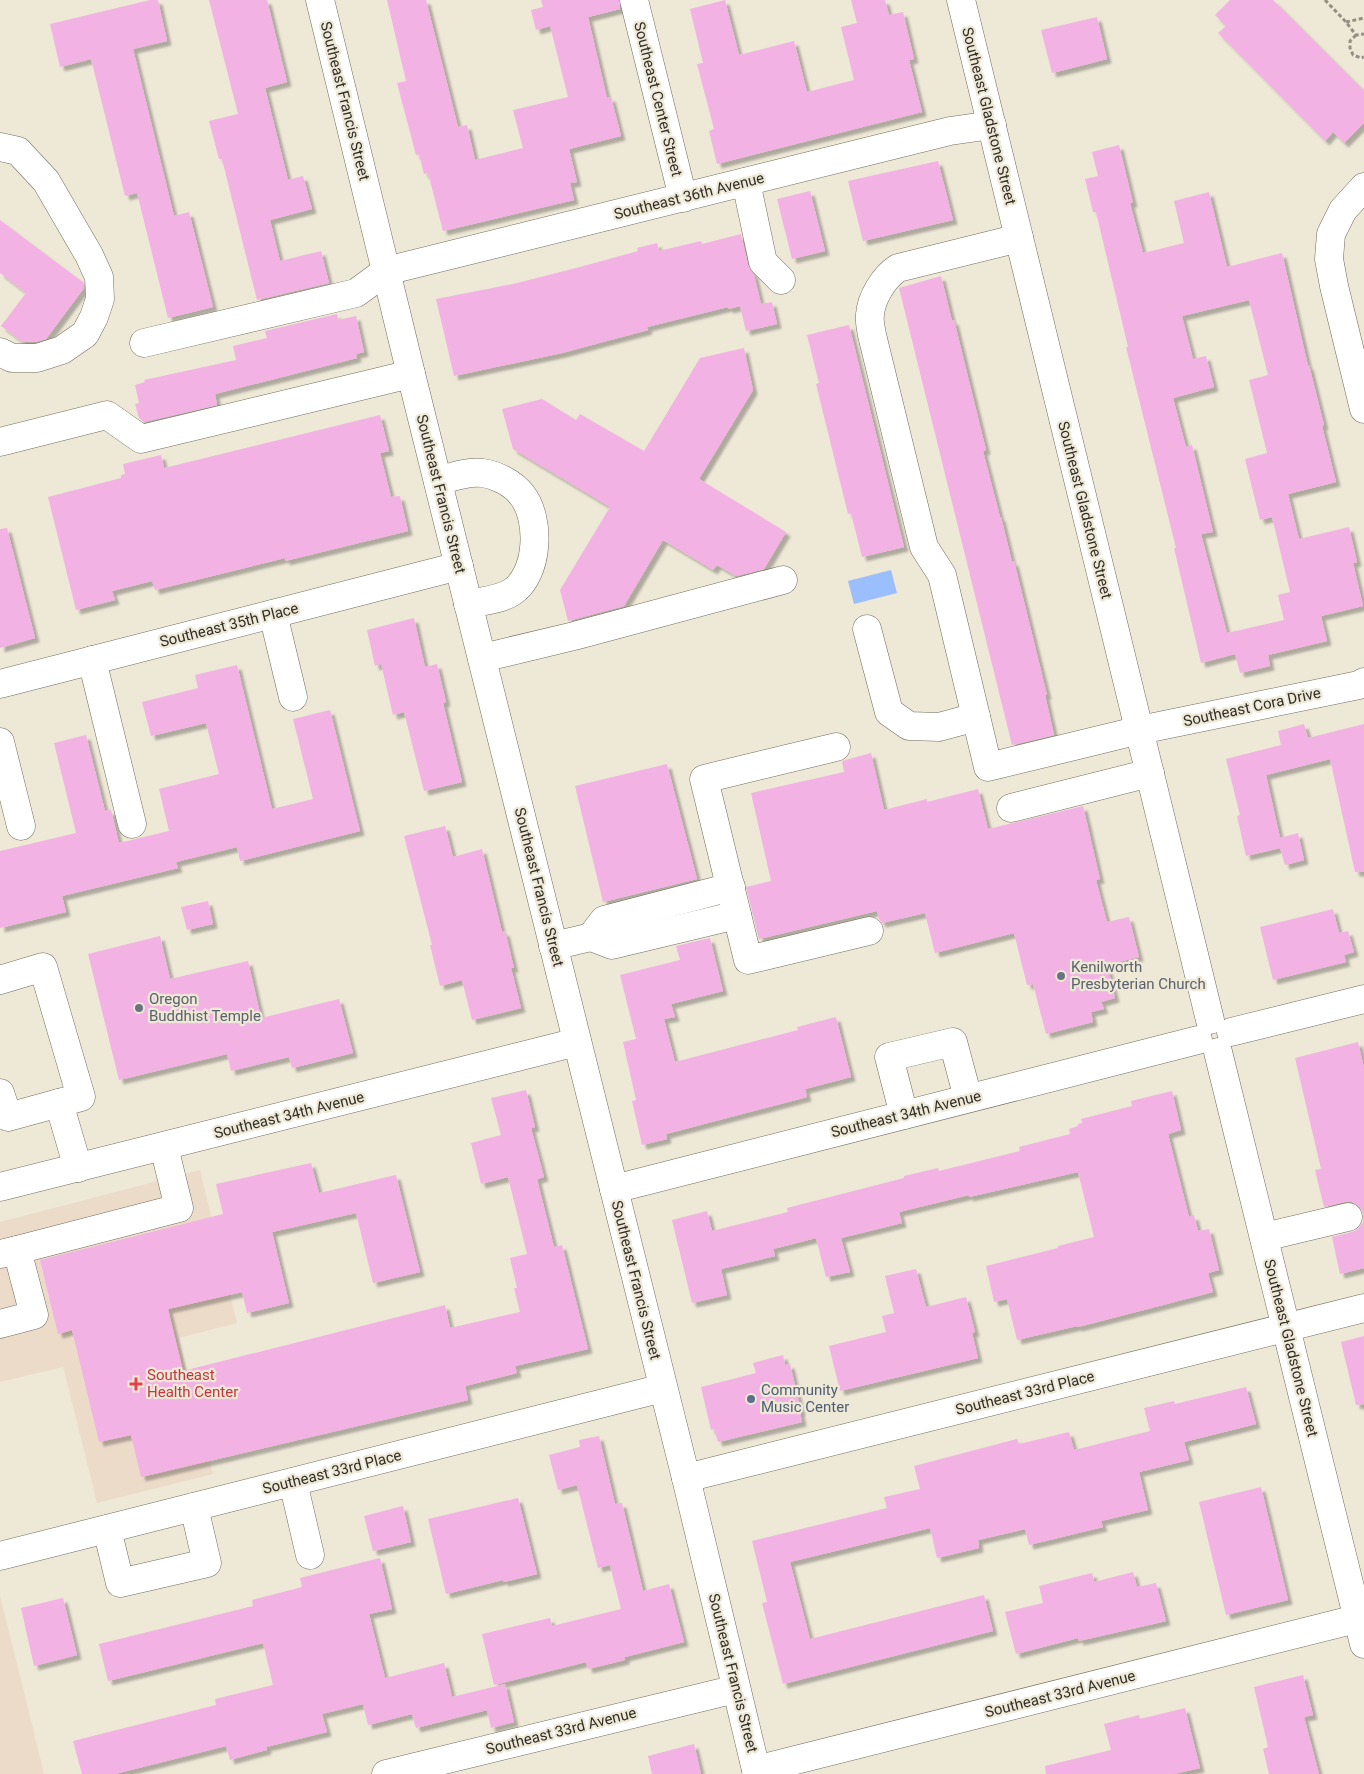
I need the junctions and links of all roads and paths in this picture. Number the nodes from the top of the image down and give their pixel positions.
1 (320, 0) edge
2 (634, 0) edge
3 (960, 0) edge
4 (1325, 0) edge
5 (1364, 18) edge
6 (1346, 22) junction
7 (1364, 34) edge
8 (1356, 35) junction
9 (1364, 57) edge
10 (992, 126) junction
11 (9, 149) edge
12 (746, 182) junction
13 (1364, 187) edge
14 (683, 198) junction
15 (1019, 238) junction
16 (386, 272) junction
17 (781, 280) dead end
18 (144, 343) dead end
19 (0, 352) edge
20 (411, 374) junction
21 (1364, 409) edge
22 (0, 442) edge
23 (438, 481) junction
24 (459, 566) junction
25 (783, 580) dead end
26 (468, 604) junction
27 (273, 614) junction
28 (867, 629) dead end
29 (482, 658) junction
30 (92, 660) junction
31 (1364, 682) edge
32 (0, 684) edge
33 (293, 697) dead end
34 (976, 717) junction
35 (1140, 730) junction
36 (0, 742) edge
37 (836, 747) dead end
38 (1150, 773) junction
39 (1011, 808) dead end
40 (132, 824) dead end
41 (20, 826) dead end
42 (731, 887) junction
43 (737, 915) junction
44 (869, 931) dead end
45 (591, 937) junction
46 (554, 946) junction
47 (0, 980) edge
48 (1364, 999) edge
49 (1214, 1036) junction
50 (577, 1042) junction
51 (0, 1093) edge
52 (968, 1098) junction
53 (58, 1103) junction
54 (904, 1115) junction
55 (164, 1146) junction
56 (78, 1168) junction
57 (0, 1187) edge
58 (614, 1189) junction
59 (1348, 1217) dead end
60 (1264, 1237) junction
61 (8, 1252) edge
62 (1364, 1308) edge
63 (0, 1324) edge
64 (1287, 1328) junction
65 (663, 1388) junction
66 (686, 1478) junction
67 (293, 1482) junction
68 (194, 1507) junction
69 (107, 1528) junction
70 (310, 1555) dead end
71 (0, 1556) edge
72 (1362, 1626) edge
73 (736, 1689) junction
74 (757, 1772) edge
75 (386, 1774) edge

1 - 16 street, Southeast Francis Street
2 - 14 street, Southeast Center Street
3 - 10 street, Southeast Gladstone Street
4 - 6 path
5 - 6 path
6 - 8 path
7 - 8 path
8 - 9 path
10 - 12 street, Southeast 36th Avenue
10 - 15 street, Southeast Gladstone Street
11 - 19 street
12 - 14 street, Southeast 36th Avenue
12 - 17 street
13 - 21 street
14 - 16 street, Southeast 36th Avenue
15 - 34 street
15 - 35 street, Southeast Gladstone Street
16 - 18 street
16 - 20 street, Southeast Francis Street
20 - 22 street
20 - 23 street, Southeast Francis Street
23 - 24 street, Southeast Francis Street
23 - 26 street
24 - 26 street, Southeast Francis Street
24 - 27 street, Southeast 35th Place
25 - 29 street
26 - 29 street, Southeast Francis Street
27 - 30 street, Southeast 35th Place
27 - 33 street
28 - 34 street
29 - 46 street, Southeast Francis Street
30 - 32 street, Southeast 35th Place
30 - 40 street
31 - 35 street, Southeast Cora Drive
34 - 35 street, Southeast Cora Drive
35 - 38 street, Southeast Gladstone Street
36 - 41 street
37 - 42 street
38 - 39 street
38 - 49 street, Southeast Gladstone Street
42 - 43 street
42 - 45 street
43 - 44 street
43 - 45 street
45 - 46 street
46 - 50 street, Southeast Francis Street
47 - 53 street
48 - 49 street, Southeast 34th Avenue
49 - 52 street, Southeast 34th Avenue
49 - 60 street, Southeast Gladstone Street
50 - 55 street, Southeast 34th Avenue
50 - 58 street, Southeast Francis Street
51 - 53 street
52 - 54 street, Southeast 34th Avenue
52 - 54 street
53 - 56 street
54 - 58 street, Southeast 34th Avenue
55 - 56 street, Southeast 34th Avenue
55 - 61 street
56 - 57 street, Southeast 34th Avenue
58 - 65 street, Southeast Francis Street
59 - 60 street
60 - 64 street, Southeast Gladstone Street
61 - 63 street
62 - 64 street, Southeast 33rd Place
64 - 66 street, Southeast 33rd Place
64 - 72 street, Southeast Gladstone Street
65 - 66 street, Southeast Francis Street
65 - 67 street, Southeast 33rd Place
66 - 73 street, Southeast Francis Street
67 - 68 street, Southeast 33rd Place
67 - 70 street
68 - 69 street, Southeast 33rd Place
68 - 69 street
69 - 71 street, Southeast 33rd Place
72 - 74 street, Southeast 33rd Avenue
73 - 74 street, Southeast Francis Street
73 - 75 street, Southeast 33rd Avenue

